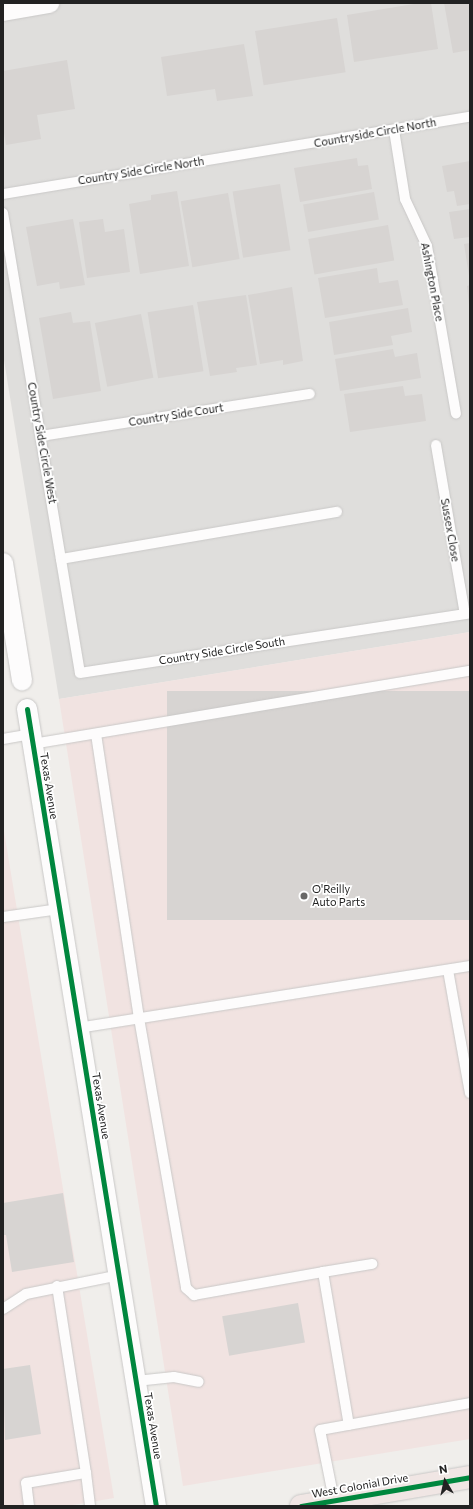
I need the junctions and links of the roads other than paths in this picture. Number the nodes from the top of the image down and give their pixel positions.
1 (49, 3) edge
2 (3, 11) edge
3 (470, 117) edge
4 (394, 130) junction
5 (280, 149) joint
6 (3, 194) edge
7 (3, 213) edge
8 (310, 394) dead end
9 (456, 414) dead end
10 (41, 436) junction
11 (436, 445) dead end
12 (337, 512) dead end
13 (61, 560) junction
14 (3, 563) edge
15 (467, 613) edge
16 (470, 671) edge
17 (80, 673) joint
18 (22, 680) dead end
19 (26, 709) dead end
20 (96, 734) junction
21 (31, 739) junction
22 (3, 740) edge
23 (59, 909) junction
24 (3, 917) edge
25 (470, 966) edge
26 (448, 970) junction
27 (139, 1018) junction
28 (78, 1028) junction
29 (470, 1093) edge
30 (372, 1264) dead end
31 (323, 1272) junction
32 (118, 1275) junction
33 (57, 1286) junction
34 (3, 1309) edge
35 (136, 1381) junction
36 (200, 1382) dead end
37 (470, 1403) edge
38 (349, 1425) junction
39 (86, 1473) junction
40 (470, 1477) edge
41 (334, 1500) junction
42 (29, 1506) edge
43 (90, 1506) edge
44 (156, 1506) edge
45 (301, 1506) edge

1 - 2 street
3 - 4 lane, Countryside Circle North
4 - 5 lane, Countryside Circle North
4 - 9 lane, Ashington Place
5 - 6 lane, Country Side Circle North
7 - 10 lane, Country Side Circle West
8 - 10 lane, Country Side Court
10 - 13 lane, Country Side Circle West
11 - 15 lane, Sussex Close
12 - 13 lane
13 - 17 lane, Country Side Circle West
14 - 18 street
15 - 17 lane, Country Side Circle South
16 - 20 lane
19 - 21 street, Texas Avenue
20 - 21 lane
20 - 27 lane
21 - 22 lane
21 - 23 street, Texas Avenue
23 - 24 lane
23 - 28 street, Texas Avenue
25 - 26 lane
26 - 27 lane
26 - 29 lane
27 - 28 lane
27 - 31 lane
28 - 32 street, Texas Avenue
30 - 31 lane
31 - 38 lane
32 - 33 lane
32 - 35 street, Texas Avenue
33 - 34 lane
33 - 39 lane
35 - 36 lane
35 - 44 street, Texas Avenue
37 - 38 lane
38 - 41 lane
39 - 42 lane
39 - 43 lane
40 - 41 highway, West Colonial Drive
41 - 45 highway, West Colonial Drive

